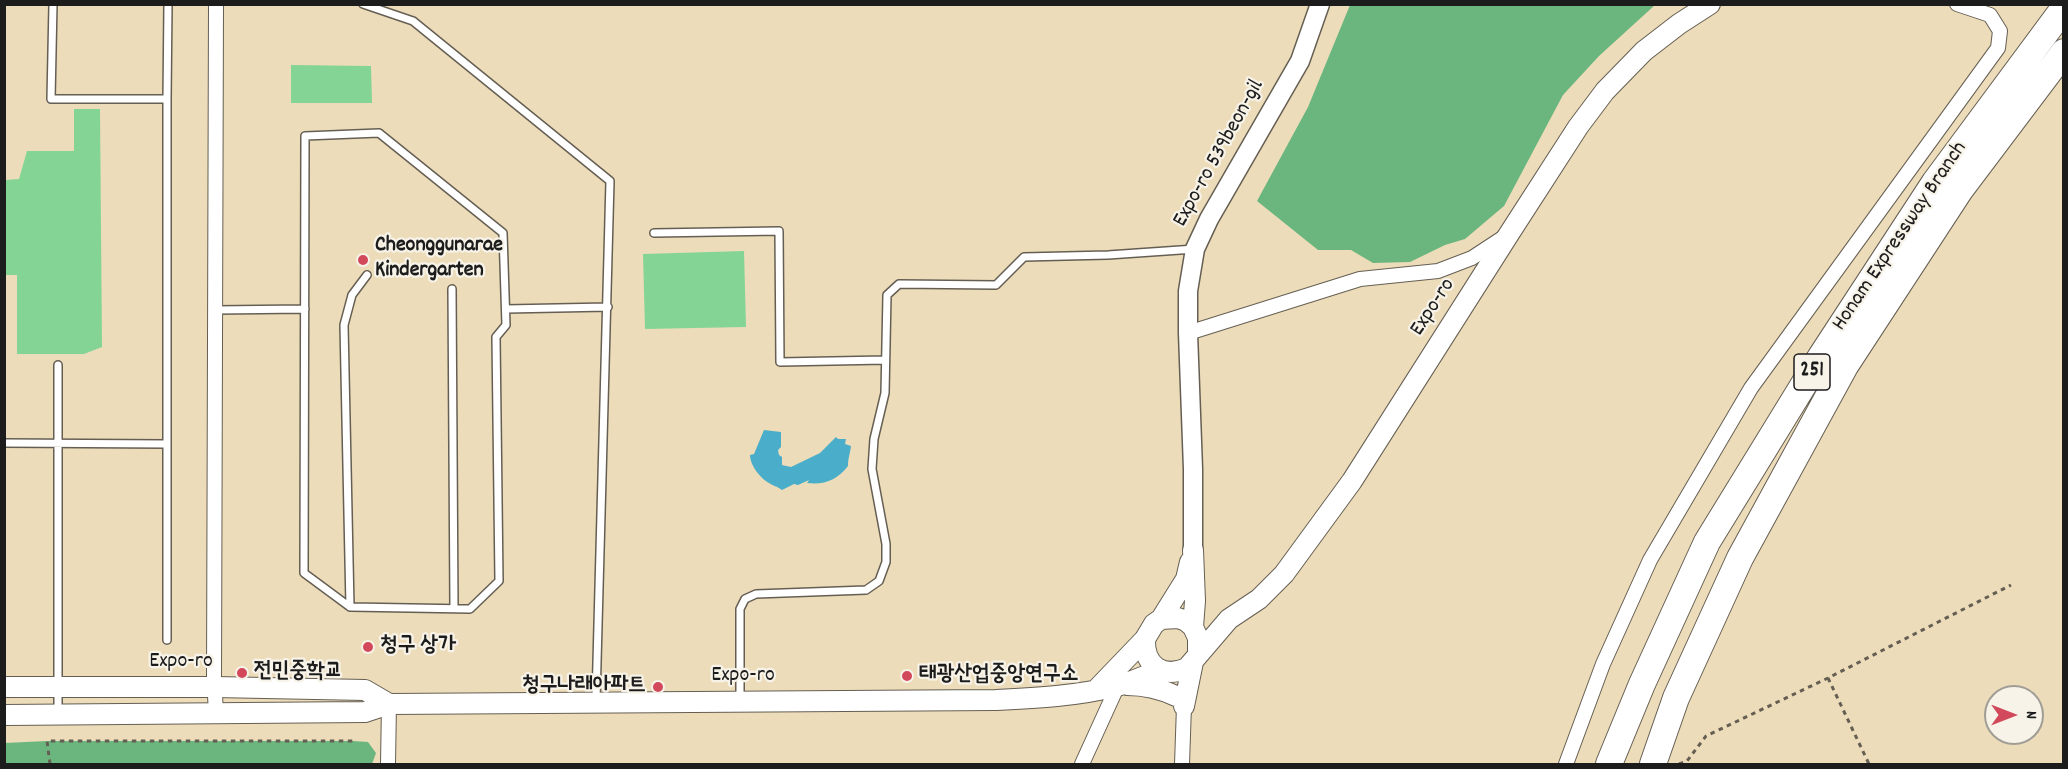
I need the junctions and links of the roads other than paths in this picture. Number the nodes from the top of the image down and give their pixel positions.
1 (53, 4) edge
2 (168, 4) edge
3 (216, 4) edge
4 (363, 4) edge
5 (1320, 4) edge
6 (1692, 4) edge
7 (1710, 4) edge
8 (1957, 4) edge
9 (2064, 8) edge
10 (1679, 24) junction
11 (2064, 52) edge
12 (167, 99) junction
13 (654, 233) dead end
14 (1509, 234) junction
15 (1196, 249) junction
16 (367, 275) dead end
17 (452, 289) dead end
18 (608, 306) junction
19 (304, 309) junction
20 (506, 309) junction
21 (215, 310) junction
22 (1188, 333) junction
23 (885, 360) junction
24 (58, 365) dead end
25 (4, 443) edge
26 (58, 444) junction
27 (167, 444) junction
28 (1194, 550) junction
29 (1195, 593) junction
30 (350, 608) junction
31 (454, 608) junction
32 (1161, 619) junction
33 (1225, 619) junction
34 (1194, 629) junction
35 (1145, 639) junction
36 (167, 640) dead end
37 (1126, 658) junction
38 (1196, 658) junction
39 (1166, 671) junction
40 (1118, 685) junction
41 (4, 687) edge
42 (58, 687) junction
43 (215, 687) junction
44 (1096, 690) junction
45 (740, 701) junction
46 (1180, 701) junction
47 (596, 702) junction
48 (389, 704) junction
49 (216, 713) junction
50 (58, 714) junction
51 (4, 715) edge
52 (388, 765) edge
53 (1082, 765) edge
54 (1182, 765) edge
55 (1566, 765) edge
56 (1609, 765) edge
57 (1653, 765) edge

1 - 12 lane
2 - 12 lane
3 - 21 street
4 - 18 lane
5 - 15 street, Expo-ro 539beon-gil
6 - 10 street, Expo-ro
7 - 10 main road, Expo-ro
8 - 55 street
9 - 56 highway, Honam Expressway Branch / 251
10 - 14 main road, Expo-ro
11 - 57 highway, Honam Expressway Branch / 251
12 - 27 lane
13 - 23 lane
14 - 22 street
14 - 33 main road, Expo-ro
15 - 22 street, Expo-ro 539beon-gil
15 - 23 lane
16 - 30 lane
17 - 31 lane
18 - 20 lane
18 - 47 lane
19 - 20 lane
19 - 21 lane
19 - 30 lane
20 - 31 lane
21 - 43 street
22 - 28 street, Expo-ro 539beon-gil
23 - 45 lane
24 - 26 lane
25 - 26 lane
26 - 27 lane
26 - 42 lane
27 - 36 lane
28 - 29 main road
28 - 32 main road
29 - 33 main road
29 - 34 main road
30 - 31 lane
32 - 34 main road
32 - 35 main road
33 - 34 main road
33 - 38 main road
34 - 38 main road
35 - 37 main road
35 - 39 main road
37 - 40 main road
37 - 44 main road
38 - 39 main road
38 - 46 main road
39 - 40 main road
39 - 46 main road
40 - 44 main road, Expo-ro
40 - 46 main road
40 - 53 street
41 - 42 main road, Expo-ro
42 - 43 main road, Expo-ro
42 - 50 lane
43 - 48 main road, Expo-ro
43 - 49 street
44 - 45 main road, Expo-ro
45 - 47 main road, Expo-ro
46 - 54 street
47 - 48 main road, Expo-ro
48 - 49 main road, Expo-ro
48 - 52 street
49 - 50 main road, Expo-ro
50 - 51 main road, Expo-ro

